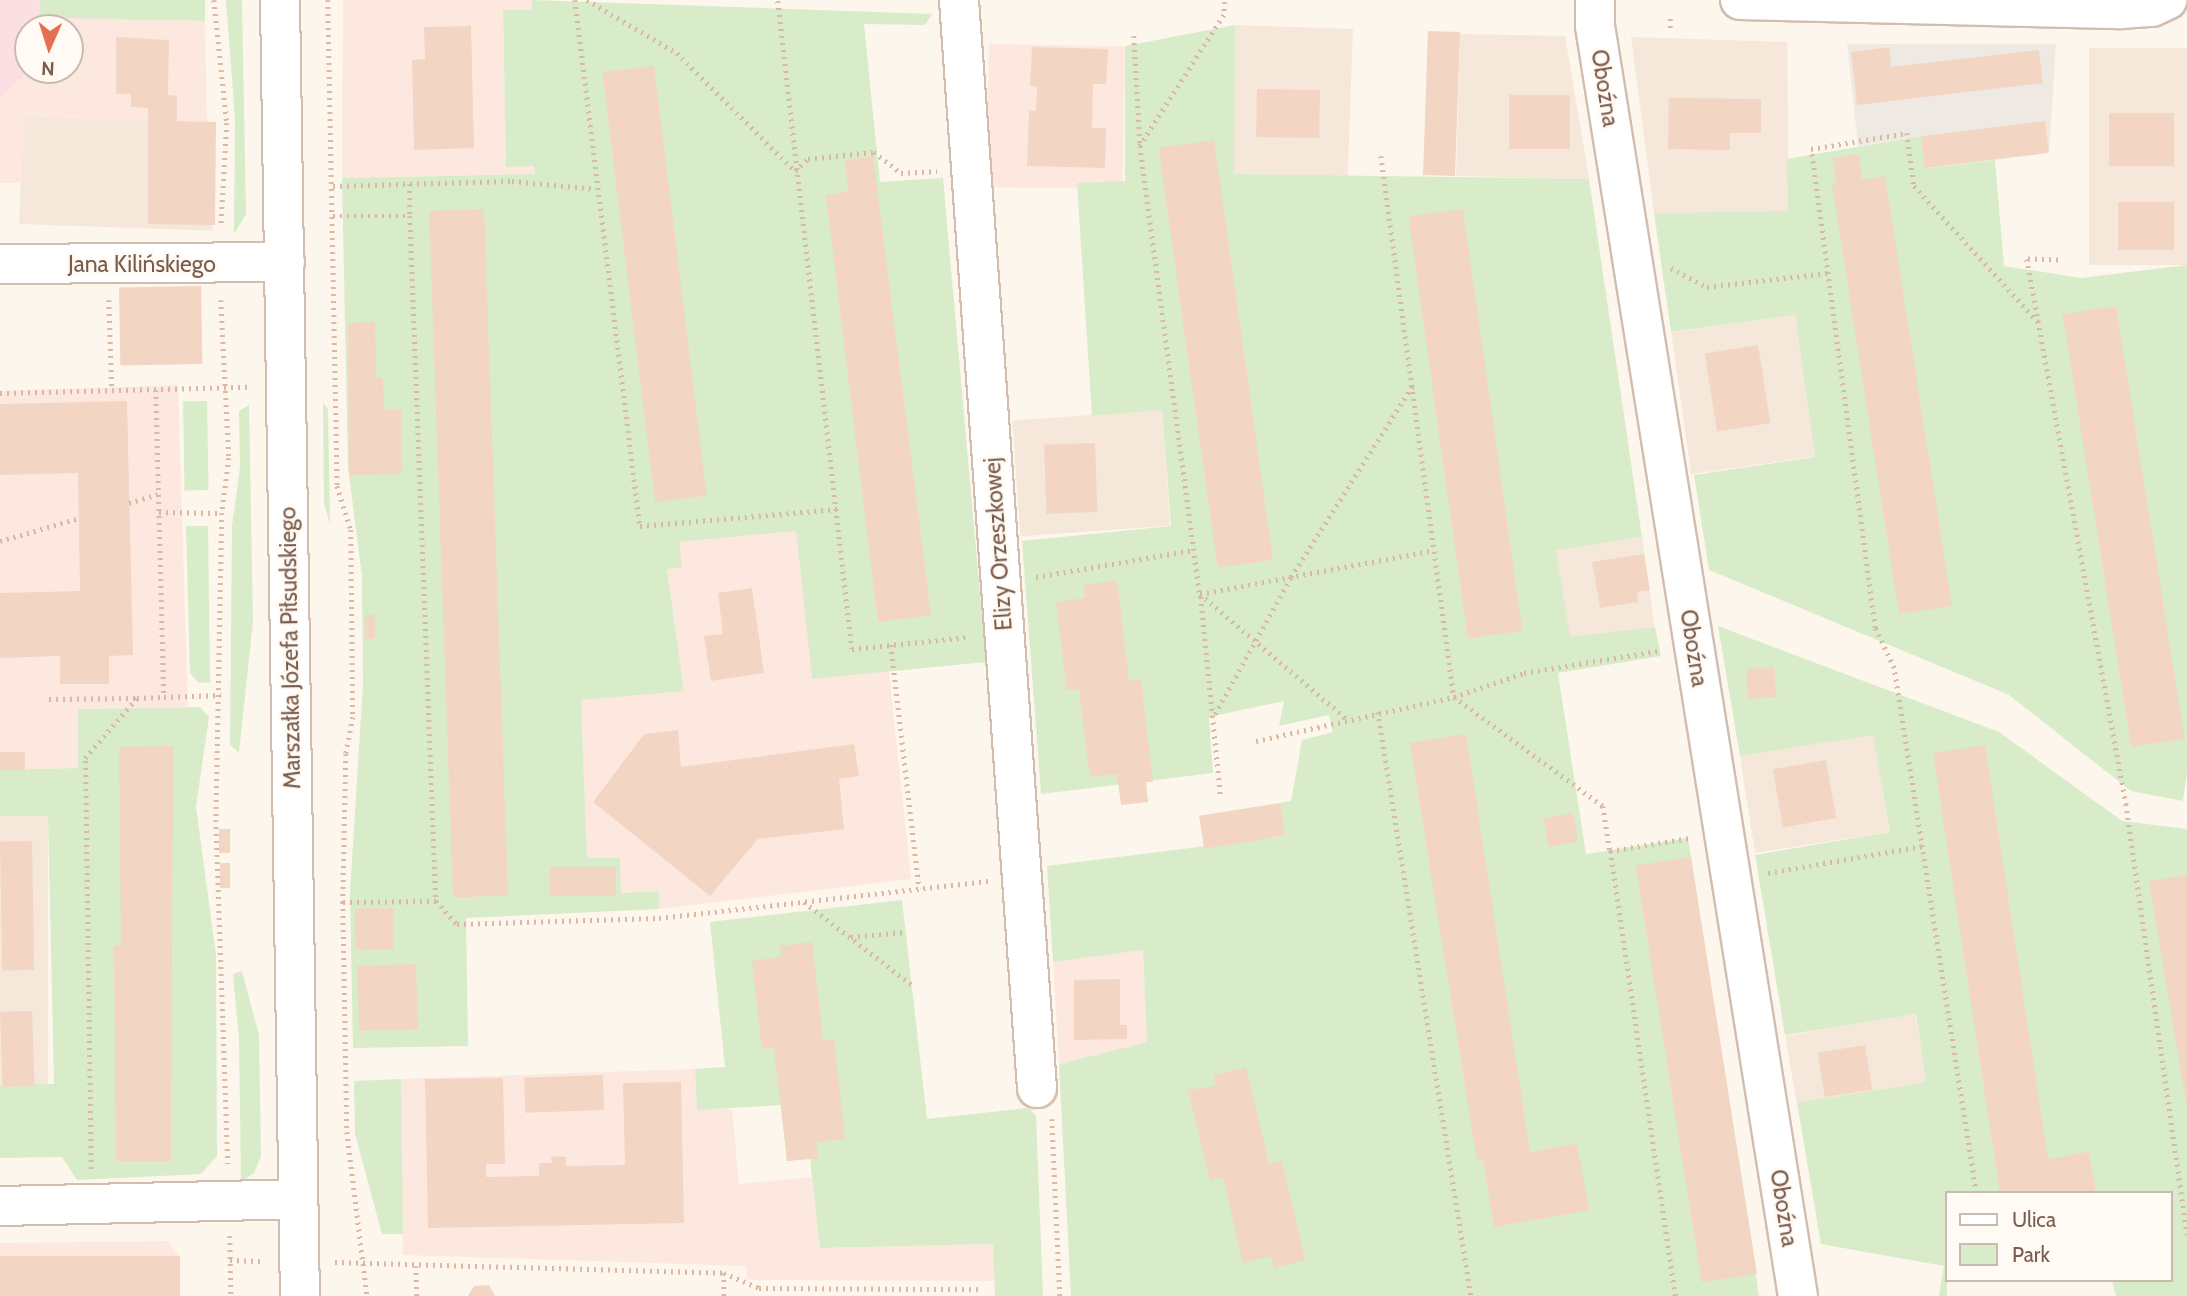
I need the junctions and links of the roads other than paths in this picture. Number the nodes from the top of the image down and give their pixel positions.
1 (280, 0) edge
2 (959, 0) edge
3 (1595, 0) edge
4 (1740, 0) edge
5 (2167, 0) edge
6 (285, 262) junction
7 (0, 264) edge
8 (1037, 1088) dead end
9 (298, 1199) junction
10 (0, 1206) edge
11 (300, 1296) edge
12 (1798, 1296) edge

1 - 6 street, Marszałka Józefa Piłsudskiego
2 - 8 street, Elizy Orzeszkowej
3 - 12 street, Oboźna
4 - 5 street
6 - 7 street, Jana Kilińskiego
6 - 9 street, Marszałka Józefa Piłsudskiego
9 - 10 street
9 - 11 street, Marszałka Józefa Piłsudskiego

